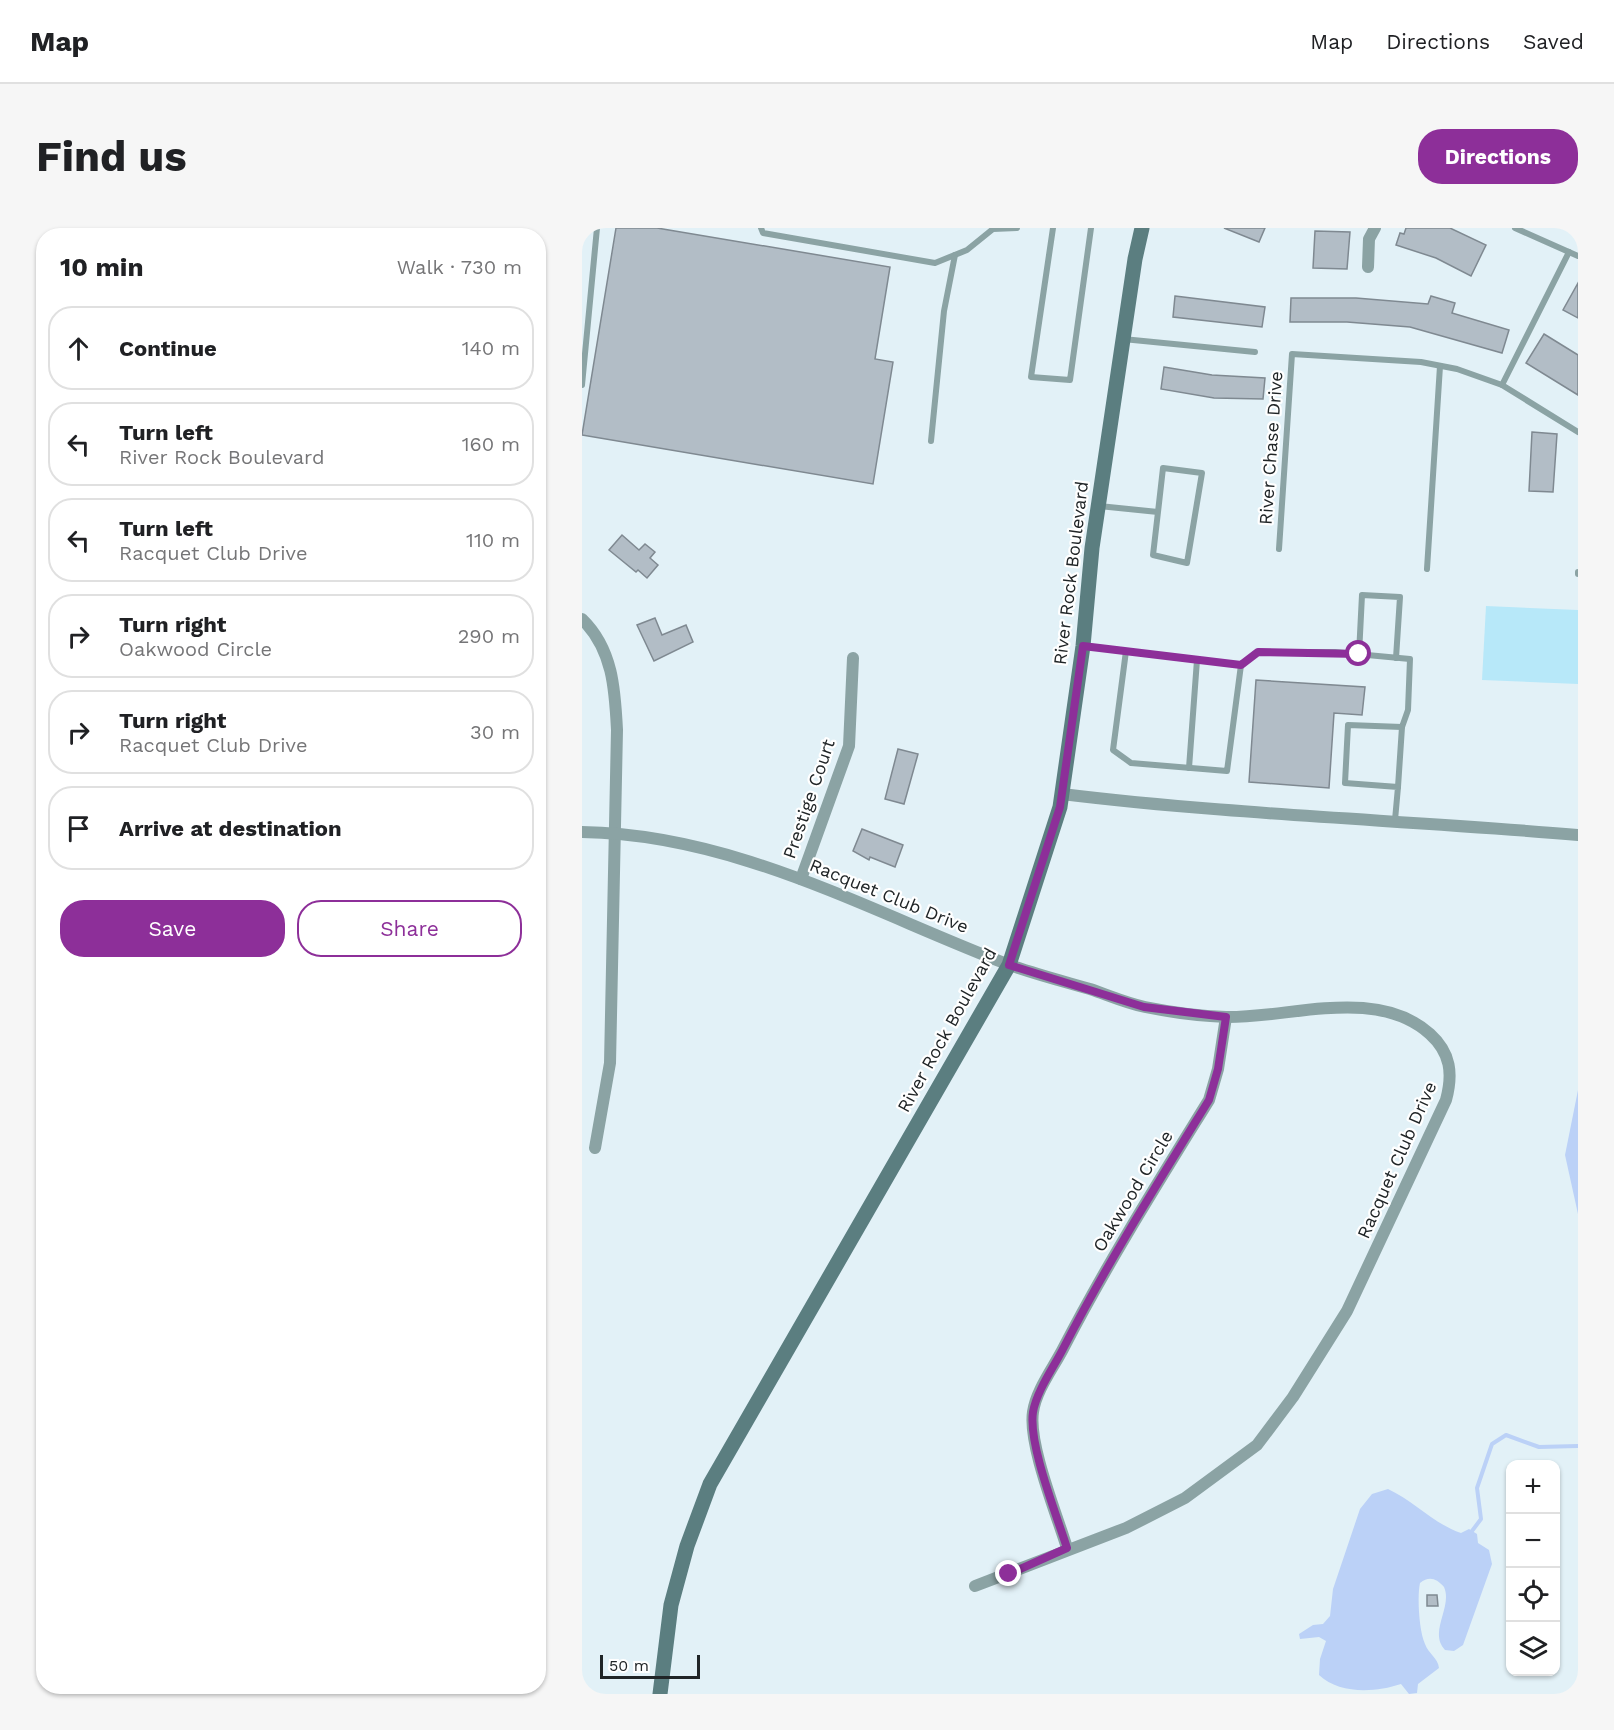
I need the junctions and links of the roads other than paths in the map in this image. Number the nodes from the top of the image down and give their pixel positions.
1 (597, 228) edge
2 (761, 228) edge
3 (1017, 228) edge
4 (1053, 228) edge
5 (1091, 228) edge
6 (1142, 228) edge
7 (1375, 228) edge
8 (1515, 228) edge
9 (1569, 252) junction
10 (955, 255) junction
11 (1578, 256) edge
12 (1368, 267) dead end
13 (1123, 339) junction
14 (1255, 352) dead end
15 (1440, 366) junction
16 (582, 385) edge
17 (1502, 386) junction
18 (1578, 432) edge
19 (931, 441) dead end
20 (1098, 506) junction
21 (1158, 512) junction
22 (1279, 549) dead end
23 (1427, 569) dead end
24 (582, 619) edge
25 (1083, 646) junction
26 (1126, 651) junction
27 (1359, 654) junction
28 (853, 658) dead end
29 (1396, 658) junction
30 (1197, 660) junction
31 (1241, 665) junction
32 (1401, 727) junction
33 (1189, 768) junction
34 (1398, 787) junction
35 (1062, 794) junction
36 (1395, 820) junction
37 (582, 832) edge
38 (616, 832) junction
39 (1577, 835) edge
40 (801, 879) junction
41 (1009, 965) junction
42 (1226, 1017) junction
43 (595, 1148) dead end
44 (1067, 1548) junction
45 (975, 1586) dead end
46 (660, 1694) edge

1 - 16 lane
2 - 10 lane
3 - 10 lane
4 - 5 lane
6 - 13 street, River Rock Boulevard
7 - 12 street
8 - 9 lane
9 - 11 lane
9 - 17 lane
10 - 19 lane
13 - 14 lane
13 - 20 street, River Rock Boulevard
15 - 17 lane, River Chase Drive
15 - 22 lane, River Chase Drive
15 - 23 lane
17 - 18 lane, River Chase Drive
20 - 21 lane
20 - 25 street, River Rock Boulevard
21 - 21 lane
24 - 38 street
25 - 26 lane
25 - 35 street, River Rock Boulevard
26 - 30 lane
26 - 33 lane
27 - 29 lane
27 - 29 lane
27 - 31 lane
28 - 40 street, Prestige Court
29 - 32 lane
30 - 31 lane
30 - 33 lane
31 - 33 lane
32 - 34 lane
32 - 34 lane
34 - 36 lane
35 - 36 street
35 - 41 street, River Rock Boulevard
36 - 39 street
37 - 38 street, Racquet Club Drive
38 - 40 street, Racquet Club Drive
38 - 43 street
40 - 41 street, Racquet Club Drive
41 - 42 street, Racquet Club Drive
41 - 46 street, River Rock Boulevard
42 - 44 street, Oakwood Circle
42 - 44 street, Racquet Club Drive
44 - 45 street, Racquet Club Drive

